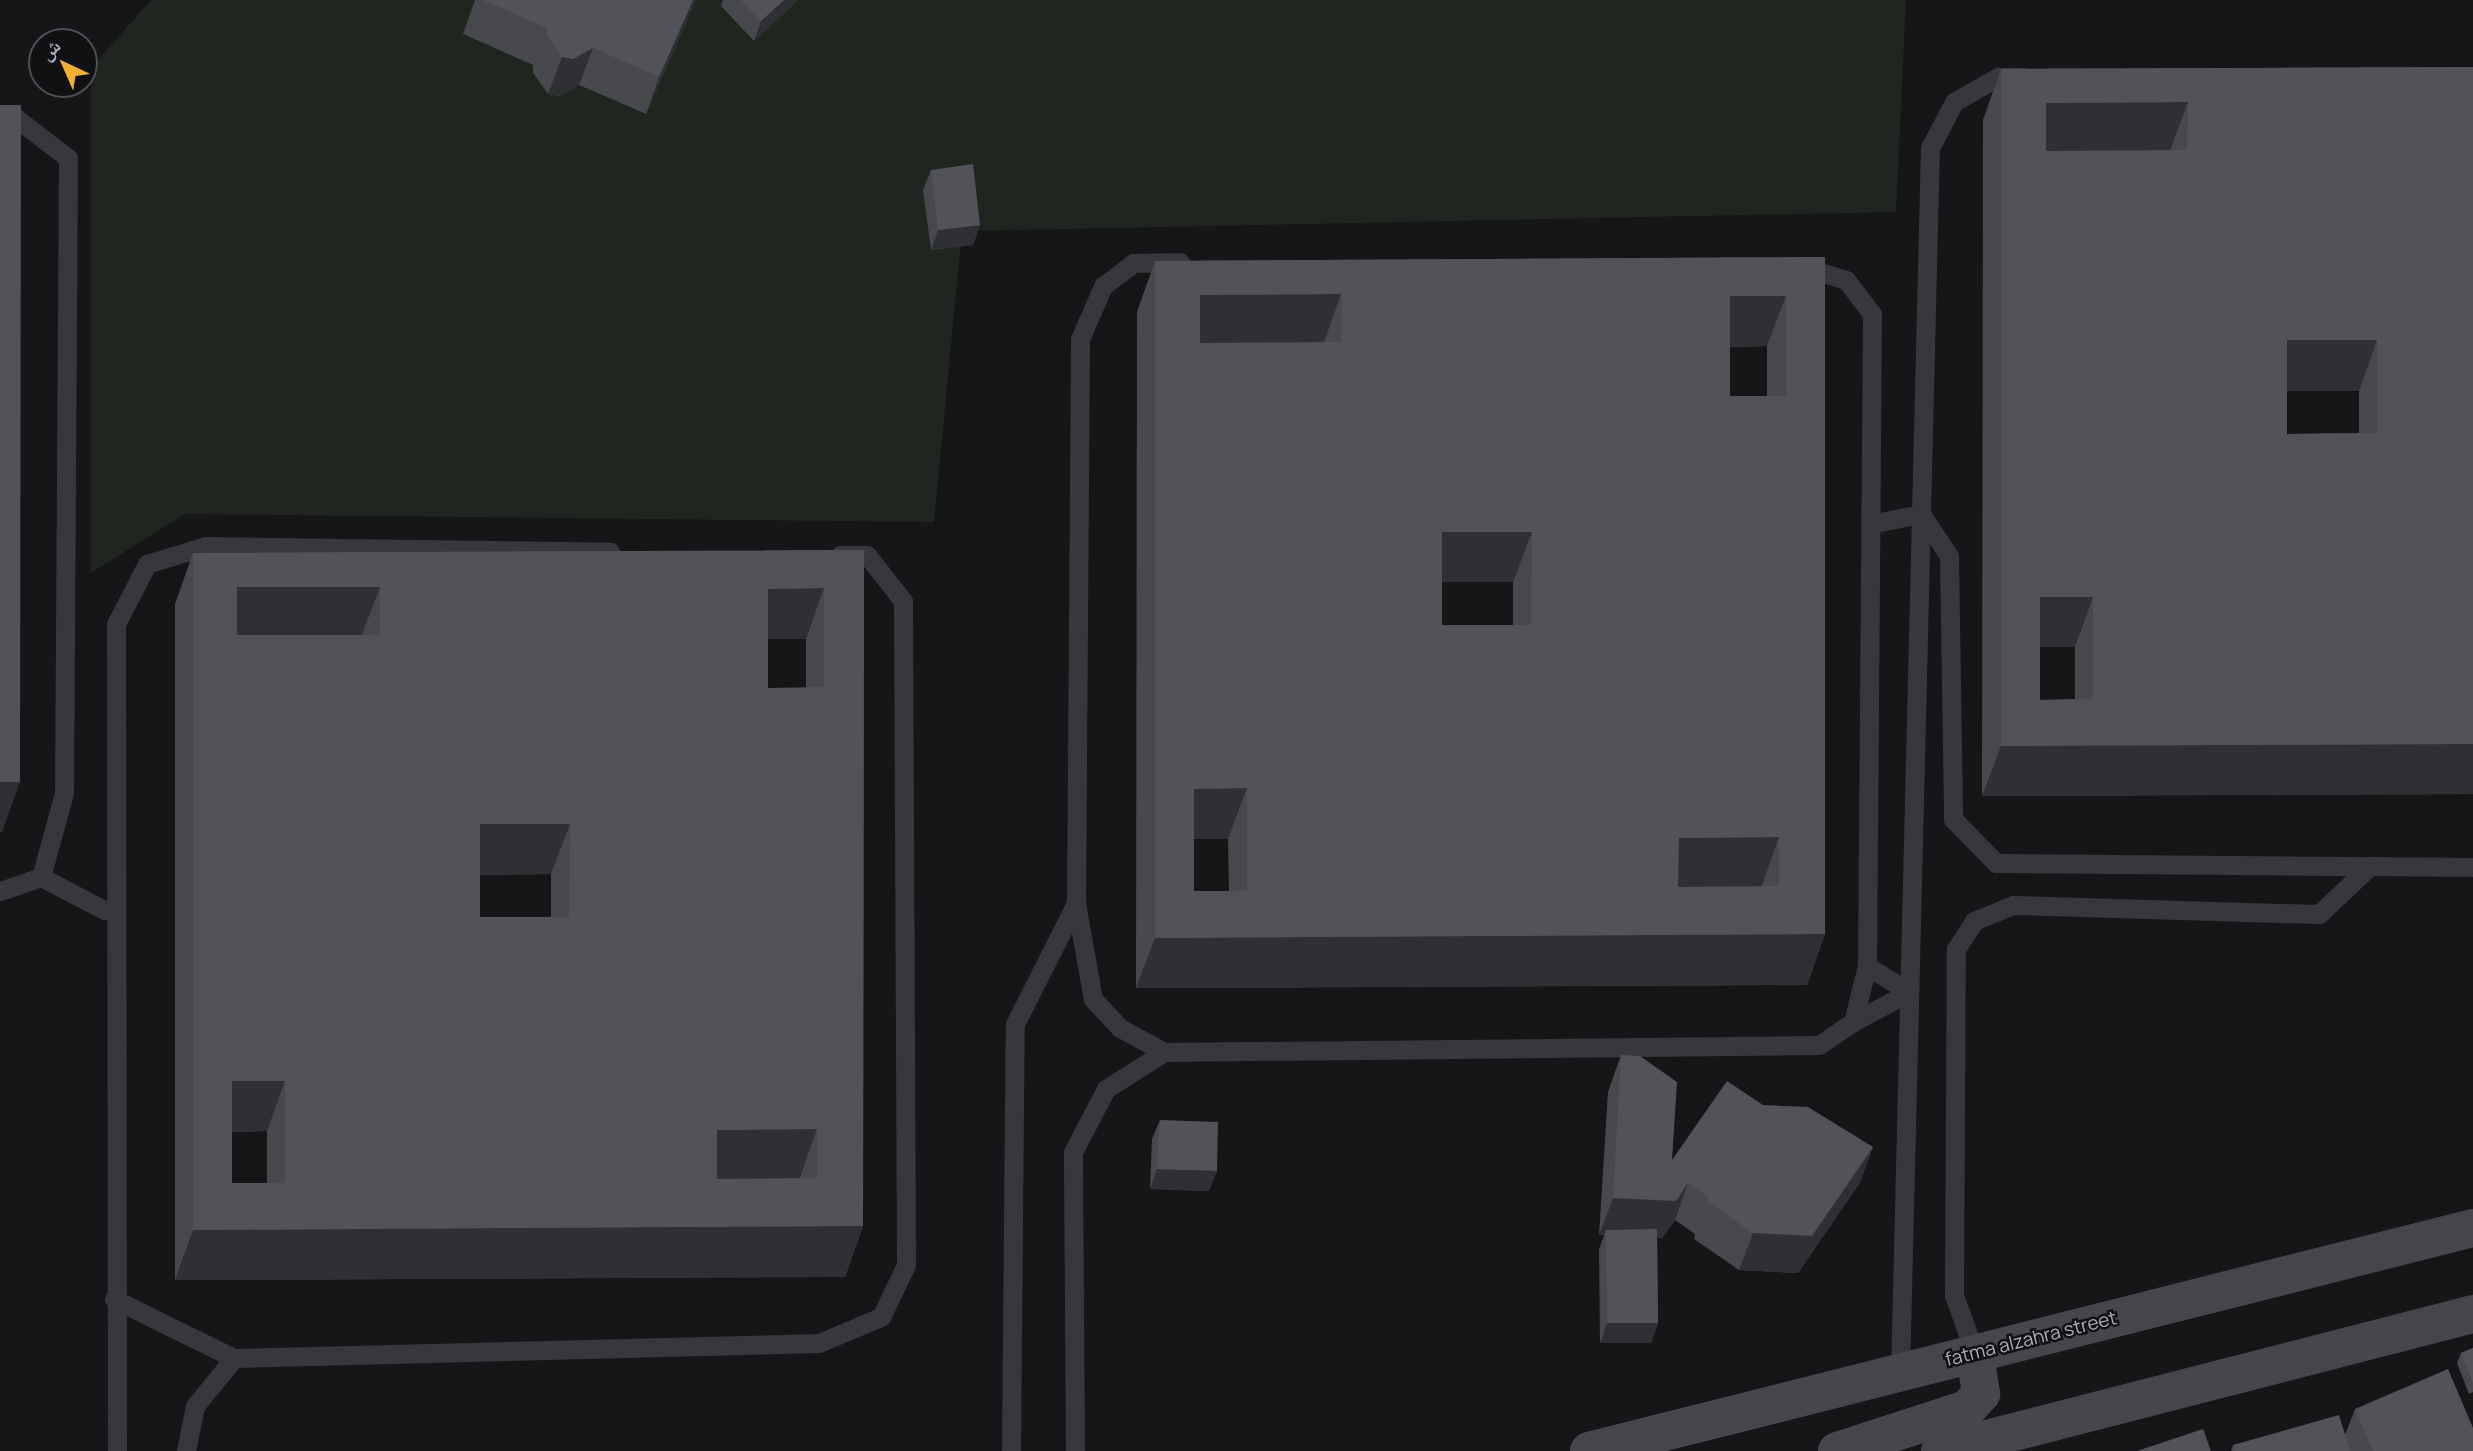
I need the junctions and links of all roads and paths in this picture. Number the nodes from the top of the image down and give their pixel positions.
1 (2039, 77) edge
2 (0, 118) edge
3 (1784, 260) edge
4 (1202, 262) edge
5 (1921, 514) junction
6 (1870, 524) junction
7 (632, 552) edge
8 (825, 554) edge
9 (2370, 866) junction
10 (2473, 867) edge
11 (41, 877) junction
12 (0, 891) edge
13 (1076, 903) junction
14 (115, 911) junction
15 (1867, 966) junction
16 (1853, 1022) junction
17 (1164, 1052) junction
18 (2473, 1228) edge
19 (114, 1299) junction
20 (2473, 1314) edge
21 (1975, 1354) junction
22 (234, 1358) junction
23 (1900, 1373) junction
24 (117, 1451) edge
25 (186, 1451) edge
26 (1011, 1451) edge
27 (1075, 1451) edge
28 (1589, 1451) edge
29 (1837, 1451) edge
30 (1940, 1451) edge

1 - 5 lane
2 - 11 lane
3 - 6 lane
4 - 13 lane
5 - 6 lane
5 - 9 lane
5 - 23 lane
6 - 15 lane
7 - 14 lane
8 - 22 lane
9 - 10 lane
9 - 21 lane
11 - 12 lane
11 - 14 lane
13 - 17 lane
13 - 26 lane
14 - 19 lane
15 - 16 lane
15 - 16 lane
16 - 17 lane
17 - 27 lane
18 - 21 street, fatma alzahra street
19 - 22 lane
19 - 24 lane
20 - 30 street
21 - 23 street, fatma alzahra street
21 - 29 street
22 - 25 lane
23 - 28 street, fatma alzahra street

